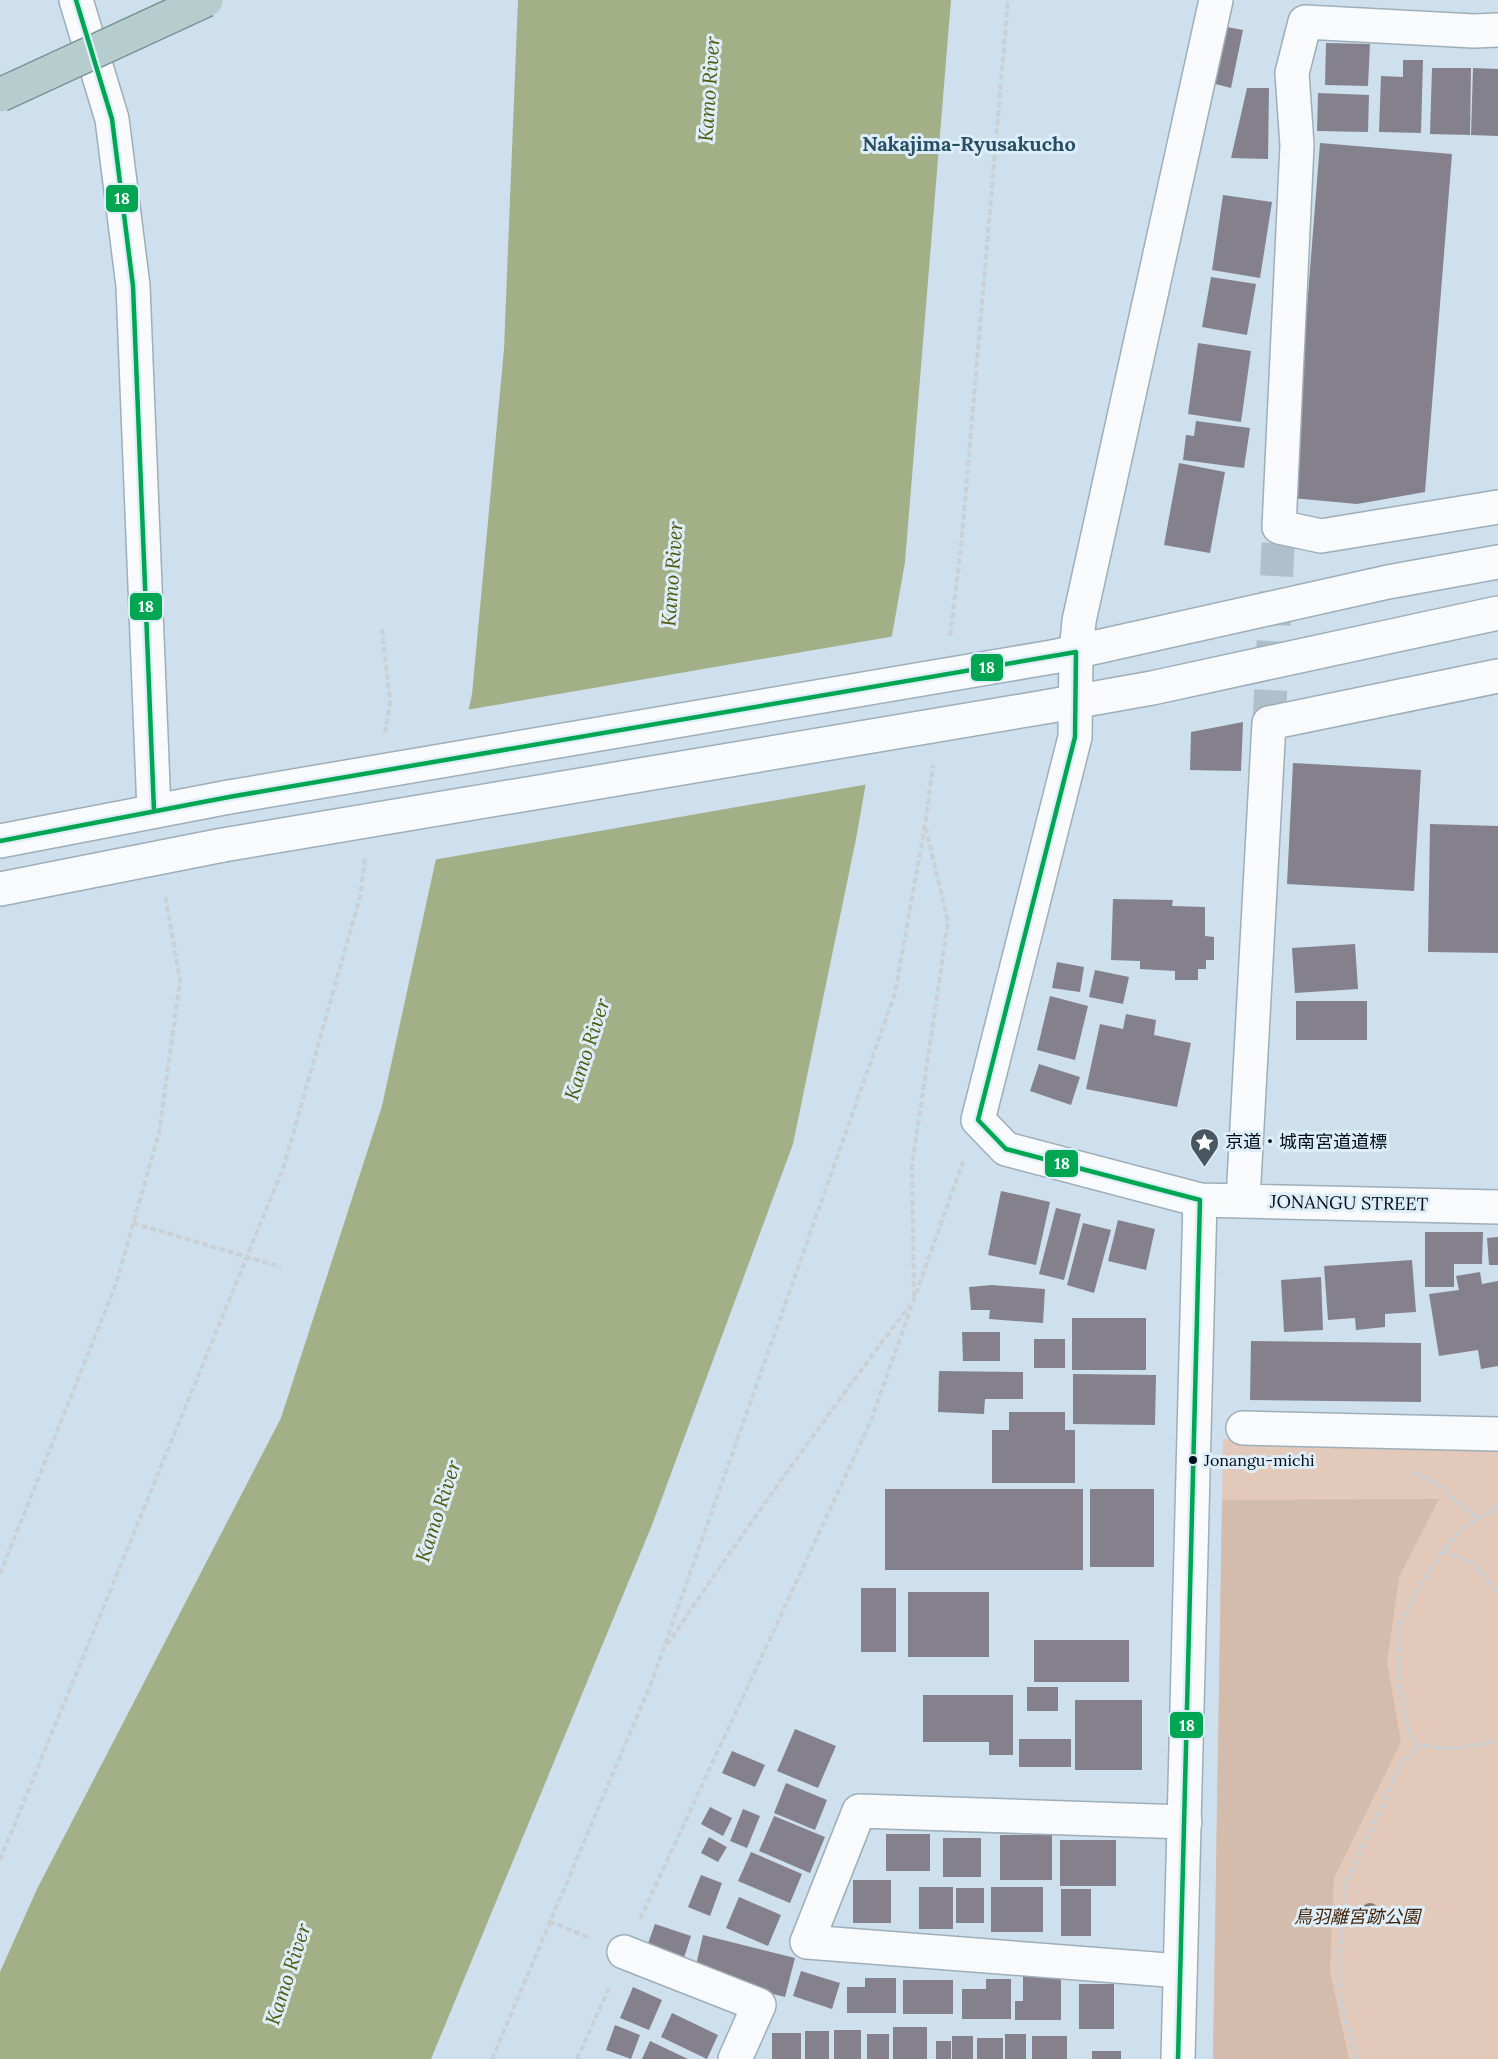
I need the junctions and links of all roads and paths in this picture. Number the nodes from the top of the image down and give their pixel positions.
1 (76, 0) edge
2 (207, 0) edge
3 (1008, 0) edge
4 (1216, 0) edge
5 (1498, 30) edge
6 (0, 95) edge
7 (1498, 507) edge
8 (1498, 562) edge
9 (1498, 613) edge
10 (382, 629) dead end
11 (949, 640) dead end
12 (1064, 654) junction
13 (1498, 676) edge
14 (1061, 705) junction
15 (384, 736) dead end
16 (934, 756) dead end
17 (154, 811) junction
18 (925, 825) junction
19 (0, 841) edge
20 (367, 851) dead end
21 (0, 889) edge
22 (165, 890) dead end
23 (978, 1120) junction
24 (1200, 1200) junction
25 (1243, 1200) junction
26 (1498, 1207) edge
27 (133, 1223) junction
28 (246, 1257) junction
29 (280, 1268) dead end
30 (914, 1300) junction
31 (1243, 1428) dead end
32 (1498, 1434) edge
33 (1408, 1470) dead end
34 (1498, 1506) edge
35 (1478, 1519) junction
36 (1443, 1551) junction
37 (0, 1574) edge
38 (1498, 1592) edge
39 (663, 1651) junction
40 (1498, 1741) edge
41 (1418, 1745) junction
42 (1185, 1822) junction
43 (0, 1860) edge
44 (624, 1952) junction
45 (1180, 1971) junction
46 (492, 2059) edge
47 (577, 2059) edge
48 (735, 2059) edge
49 (1178, 2059) edge
50 (1356, 2059) edge

1 - 17 street
2 - 6 highway, bridge
3 - 11 path
4 - 12 street
5 - 7 street
8 - 12 street
9 - 14 street
10 - 15 path
12 - 14 street
12 - 17 street, bridge
13 - 25 street
14 - 21 street, bridge
14 - 23 street
16 - 18 path
17 - 19 street
18 - 30 path
18 - 39 path
20 - 28 path
22 - 27 path
23 - 24 street, JONANGU STREET
23 - 30 path
24 - 25 street, JONANGU STREET
24 - 42 street
25 - 26 street, JONANGU STREET
27 - 28 path
27 - 37 path
28 - 29 path
28 - 43 path
30 - 39 path
30 - 44 path
31 - 32 street
33 - 35 path
34 - 35 path
35 - 36 path
36 - 38 path
36 - 41 path
39 - 46 path
40 - 41 path
41 - 50 path
42 - 45 street
42 - 45 street
44 - 47 path
44 - 48 street
45 - 49 street

